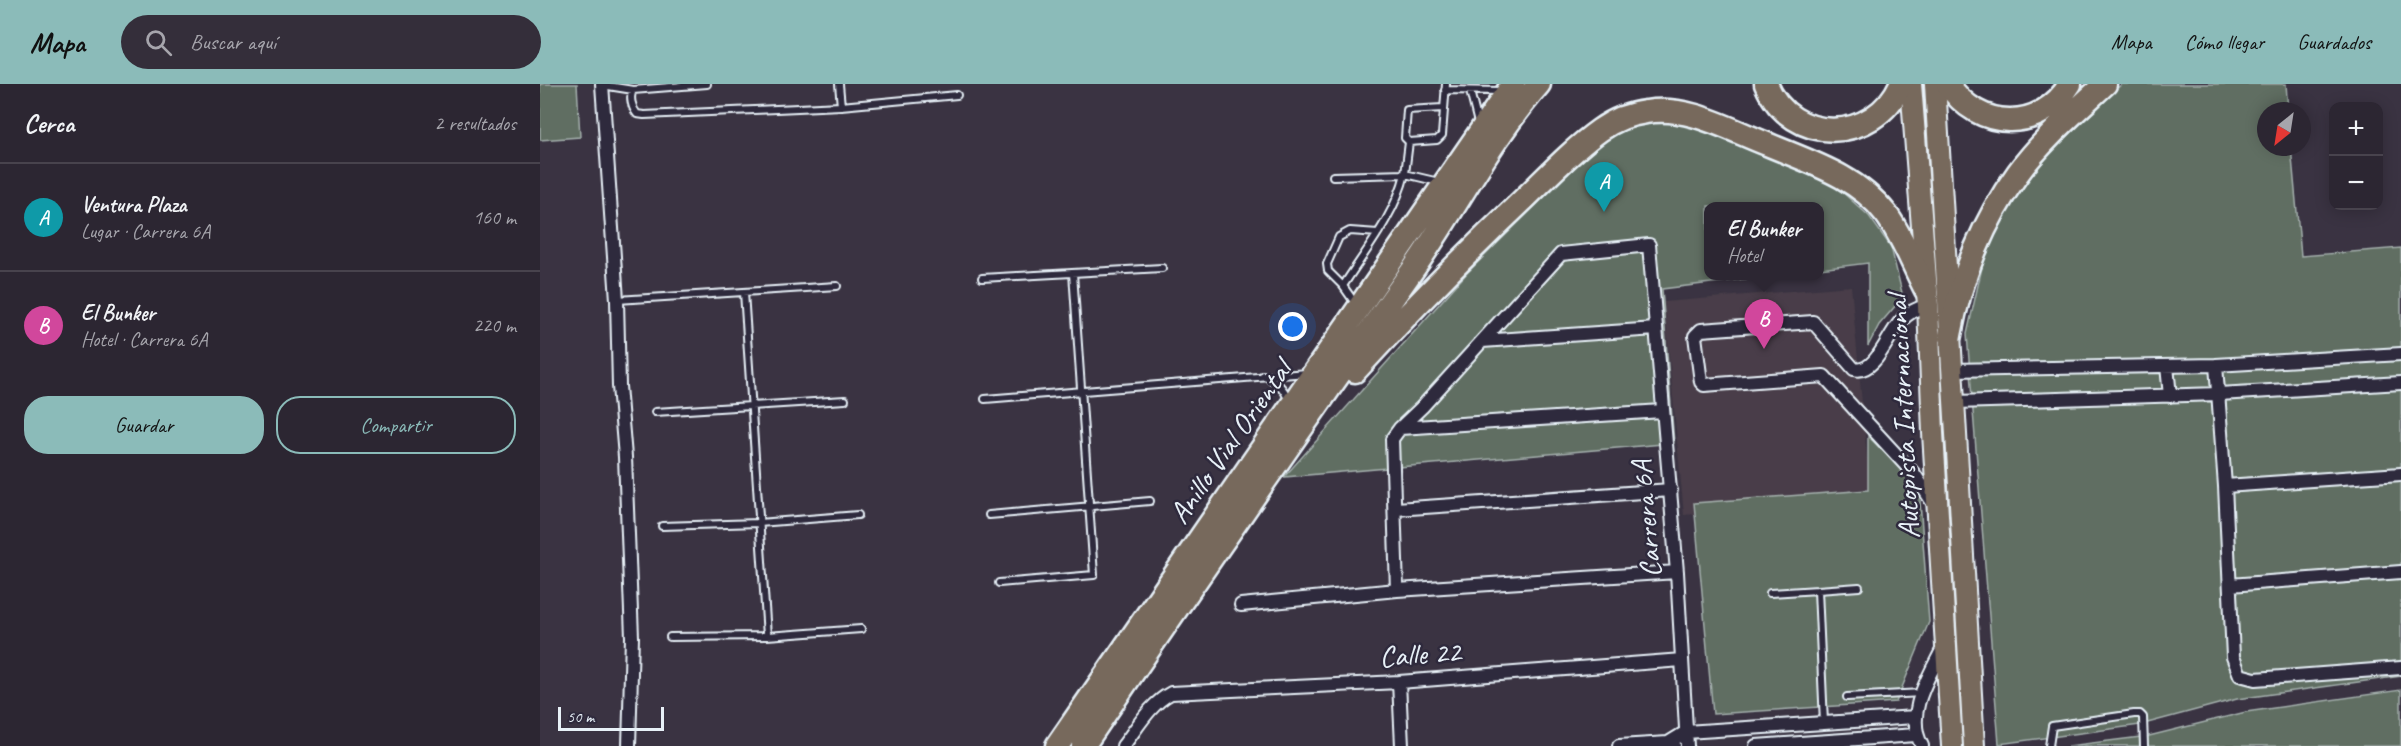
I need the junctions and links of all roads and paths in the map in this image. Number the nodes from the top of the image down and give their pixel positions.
1 (707, 84) edge
2 (839, 84) edge
3 (1539, 84) edge
4 (1766, 84) edge
5 (1901, 84) edge
6 (1911, 84) edge
7 (1935, 84) edge
8 (1948, 84) edge
9 (2070, 84) edge
10 (2105, 84) edge
11 (602, 85) edge
12 (1445, 87) edge
13 (1511, 87) edge
14 (633, 90) junction
15 (1470, 91) junction
16 (957, 95) dead end
17 (841, 106) junction
18 (1443, 108) junction
19 (1480, 131) junction
20 (1409, 142) junction
21 (1405, 174) junction
22 (1333, 176) dead end
23 (1445, 183) junction
24 (1378, 233) junction
25 (1162, 268) dead end
26 (1073, 273) junction
27 (982, 278) dead end
28 (837, 286) dead end
29 (1343, 286) junction
30 (744, 292) junction
31 (1927, 298) junction
32 (617, 300) junction
33 (1360, 308) junction
34 (1656, 329) junction
35 (1950, 335) junction
36 (1482, 341) junction
37 (2401, 354) edge
38 (2216, 365) junction
39 (2167, 366) junction
40 (1952, 370) junction
41 (1316, 372) junction
42 (1263, 375) junction
43 (2401, 383) edge
44 (1080, 390) junction
45 (2218, 394) junction
46 (2170, 396) junction
47 (985, 399) dead end
48 (845, 400) dead end
49 (1955, 402) junction
50 (1316, 406) junction
51 (1291, 407) junction
52 (751, 408) junction
53 (1662, 411) junction
54 (655, 412) dead end
55 (1400, 428) junction
56 (2401, 474) edge
57 (2225, 486) junction
58 (1671, 490) junction
59 (1150, 501) dead end
60 (1090, 508) junction
61 (1396, 509) junction
62 (1938, 512) junction
63 (858, 515) dead end
64 (989, 515) dead end
65 (759, 523) junction
66 (662, 526) dead end
67 (1677, 572) junction
68 (2401, 572) edge
69 (999, 583) dead end
70 (2230, 585) junction
71 (1859, 587) dead end
72 (1398, 590) junction
73 (1818, 590) junction
74 (1770, 593) dead end
75 (1241, 605) dead end
76 (861, 629) dead end
77 (767, 636) junction
78 (670, 637) dead end
79 (1945, 644) junction
80 (1682, 660) junction
81 (2401, 668) edge
82 (1399, 682) junction
83 (1922, 693) junction
84 (1847, 696) dead end
85 (1915, 717) junction
86 (1824, 723) junction
87 (1686, 732) junction
88 (1919, 741) edge
89 (1672, 744) edge
90 (629, 746) edge
91 (1057, 746) edge
92 (1083, 746) edge
93 (1123, 746) edge
94 (1402, 746) edge
95 (1619, 746) edge
96 (1687, 746) edge
97 (1756, 746) edge
98 (1952, 746) edge
99 (1974, 746) edge
100 (2049, 746) edge
101 (2144, 746) edge

1 - 14 lane
2 - 17 lane
3 - 50 highway, Anillo Vial Oriental
4 - 5 highway
6 - 31 main road, Autopista Internacional
7 - 35 main road, Autopista Internacional
8 - 9 highway
10 - 35 highway
11 - 14 lane
11 - 32 street
12 - 15 lane
12 - 18 lane
13 - 15 lane
13 - 19 highway, Anillo Vial Oriental
14 - 17 lane
15 - 19 lane
16 - 17 lane
18 - 20 lane
18 - 20 lane
19 - 23 highway, Anillo Vial Oriental
20 - 21 lane
21 - 22 lane
21 - 23 lane
21 - 24 lane
23 - 33 highway, Anillo Vial Oriental
24 - 29 lane
24 - 29 lane
25 - 26 lane
26 - 27 lane
26 - 44 lane
28 - 30 lane
29 - 33 lane
30 - 32 lane
30 - 52 lane
31 - 50 highway
31 - 62 main road, Autopista Internacional
31 - 62 street
32 - 90 street
33 - 41 highway, Anillo Vial Oriental
34 - 36 street
34 - 36 street, Carrera 6A
34 - 53 street, Carrera 6A
35 - 40 main road, Autopista Internacional
36 - 55 street
37 - 38 street
38 - 39 street
38 - 45 street
39 - 40 street
39 - 46 street
40 - 49 main road, Autopista Internacional
41 - 42 lane
41 - 51 highway, Anillo Vial Oriental
42 - 44 lane
42 - 51 lane
43 - 45 street
44 - 47 lane
44 - 60 lane
45 - 46 street
45 - 57 street
46 - 49 street
48 - 52 lane
49 - 99 main road, Autopista Internacional
50 - 92 highway, Anillo Vial Oriental
51 - 91 highway, Anillo Vial Oriental
52 - 54 lane
52 - 65 lane
53 - 55 street
53 - 58 street, Carrera 6A
55 - 61 street
56 - 57 street
57 - 70 street
58 - 61 street
58 - 67 street, Carrera 6A
59 - 60 lane
60 - 64 lane
60 - 69 lane
61 - 72 street
62 - 79 main road, Autopista Internacional
63 - 65 lane
65 - 66 lane
65 - 77 lane
67 - 72 street
67 - 80 street, Carrera 6A
68 - 70 street
70 - 81 street
71 - 73 lane
72 - 75 street
73 - 74 lane
73 - 86 lane
76 - 77 lane
77 - 78 lane
79 - 83 street
79 - 98 main road, Autopista Internacional
80 - 82 street, Calle 22
80 - 87 street, Carrera 6A
82 - 93 street, Calle 22
82 - 94 street
83 - 84 lane
83 - 85 street
85 - 86 street
85 - 88 street
86 - 87 street
87 - 89 street
87 - 96 street, Carrera 6A
88 - 97 street
89 - 95 street
100 - 101 lane

